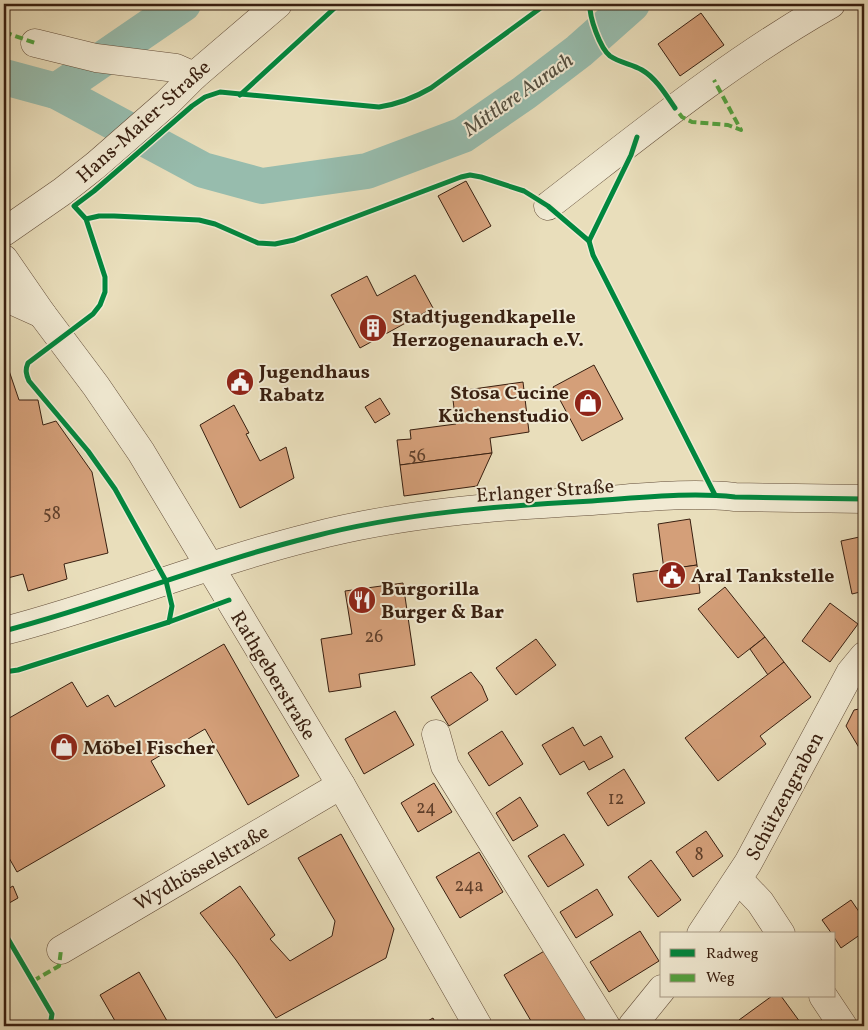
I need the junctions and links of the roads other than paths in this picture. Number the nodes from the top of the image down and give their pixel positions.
1 (278, 4) edge
2 (831, 4) edge
3 (35, 43) dead end
4 (194, 76) junction
5 (548, 206) dead end
6 (4, 232) edge
7 (4, 259) edge
8 (4, 297) edge
9 (42, 314) junction
10 (864, 500) edge
11 (210, 567) junction
12 (4, 631) edge
13 (864, 656) edge
14 (436, 734) dead end
15 (341, 785) junction
16 (738, 879) junction
17 (702, 932) edge
18 (780, 932) edge
19 (61, 950) dead end
20 (660, 991) edge
21 (824, 998) edge
22 (478, 1026) edge
23 (606, 1026) edge
24 (632, 1026) edge
25 (843, 1026) edge

1 - 4 street, Hans-Maier-Straße
2 - 5 street
3 - 4 street
4 - 6 street, Hans-Maier-Straße
7 - 9 street, Rathgeberstraße
8 - 9 street
9 - 11 street, Rathgeberstraße
10 - 11 street, Erlanger Straße
11 - 12 street, Erlanger Straße
11 - 15 street, Rathgeberstraße
13 - 16 street, Schützengraben
14 - 23 street
15 - 19 street, Wydhösselstraße
15 - 22 street, Rathgeberstraße
16 - 17 street, Schützengraben
16 - 18 street
20 - 24 street
21 - 25 street

